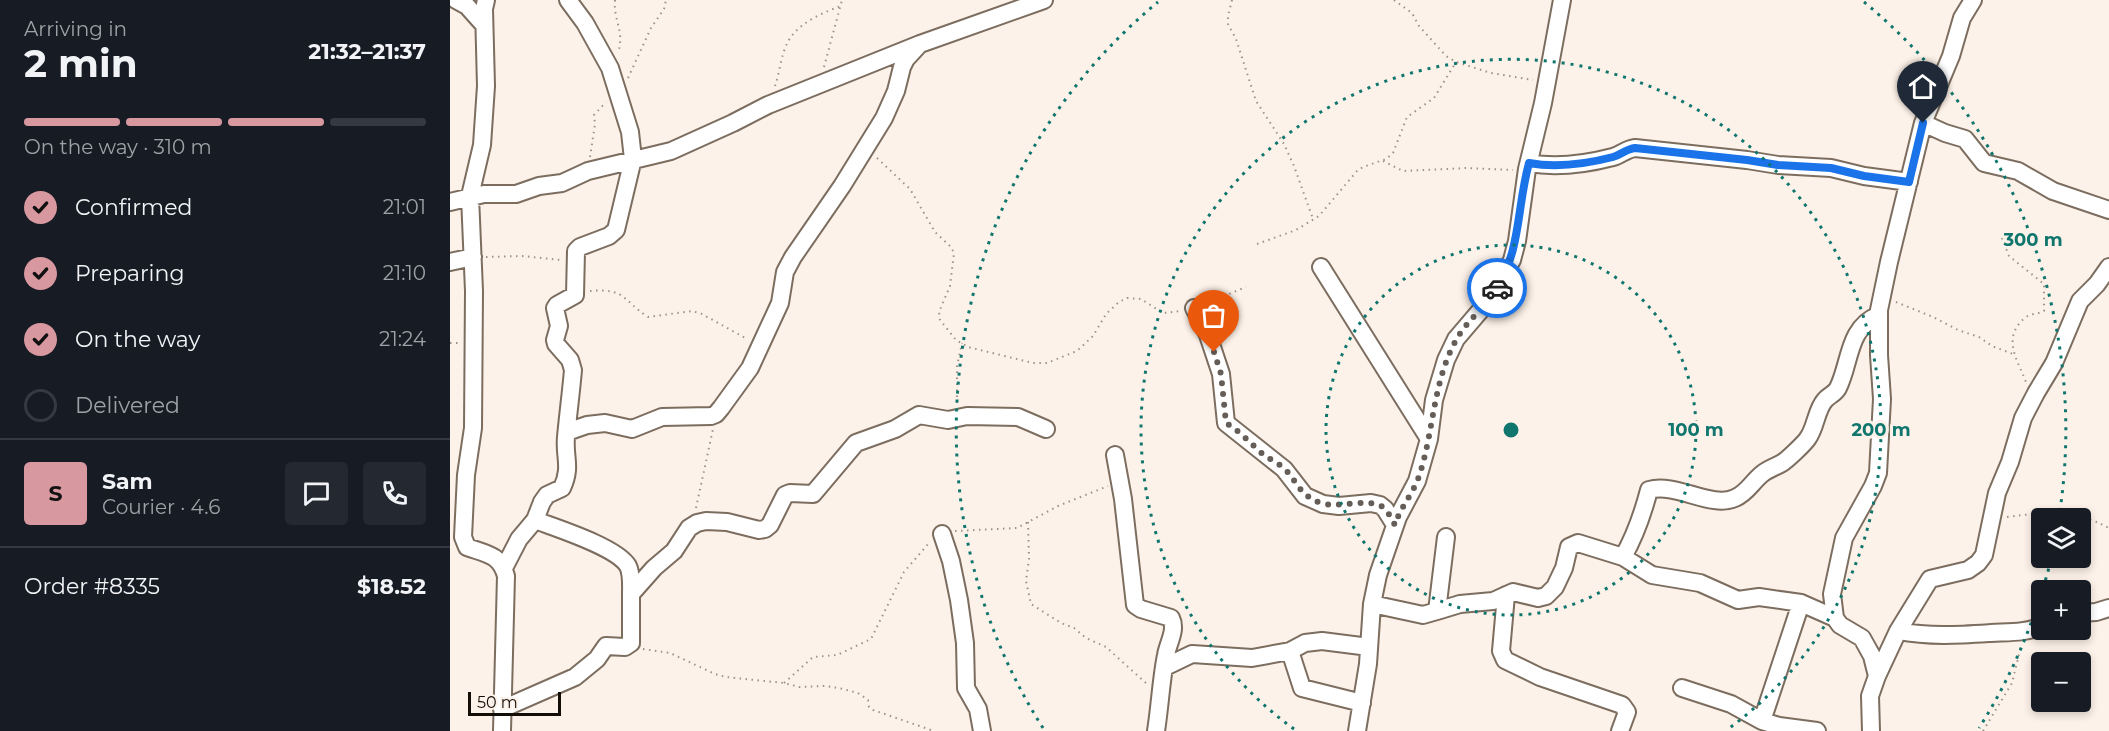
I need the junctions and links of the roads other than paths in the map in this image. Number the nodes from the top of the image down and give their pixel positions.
1 (456, 0) edge
2 (486, 0) edge
3 (568, 0) edge
4 (1044, 0) edge
5 (1562, 0) edge
6 (1972, 1) edge
7 (1010, 6) edge
8 (484, 25) junction
9 (920, 44) junction
10 (1923, 123) junction
11 (633, 159) junction
12 (1528, 166) junction
13 (1909, 182) junction
14 (470, 196) junction
15 (450, 202) edge
16 (2109, 210) edge
17 (472, 257) junction
18 (450, 262) edge
19 (1321, 267) dead end
20 (2109, 267) edge
21 (1194, 308) road end
22 (1879, 315) junction
23 (1046, 429) dead end
24 (567, 432) junction
25 (1429, 438) junction
26 (1115, 456) dead end
27 (535, 520) junction
28 (1395, 525) junction
29 (942, 534) dead end
30 (1446, 537) dead end
31 (450, 546) edge
32 (467, 547) junction
33 (1623, 557) junction
34 (504, 568) junction
35 (631, 594) junction
36 (1506, 595) junction
37 (1801, 603) junction
38 (1371, 604) junction
39 (2109, 608) edge
40 (1437, 611) junction
41 (2091, 612) edge
42 (1835, 618) junction
43 (2031, 629) edge
44 (1898, 632) junction
45 (1369, 647) junction
46 (1290, 651) junction
47 (1165, 667) junction
48 (1877, 676) junction
49 (1682, 688) dead end
50 (1362, 703) junction
51 (502, 709) junction
52 (1762, 721) junction
53 (502, 731) edge
54 (982, 731) edge
55 (1156, 731) edge
56 (1357, 731) edge
57 (1620, 731) edge
58 (1817, 731) edge
59 (1871, 731) edge

1 - 8 street
2 - 8 street
3 - 11 street
4 - 7 street
5 - 12 street
6 - 10 street
7 - 9 street
8 - 14 street
9 - 11 street
9 - 24 street
10 - 13 street
10 - 16 street
11 - 14 street
11 - 24 street
12 - 13 street
12 - 25 street
13 - 22 street
14 - 15 street
14 - 17 street
17 - 18 street
17 - 32 street
19 - 25 street
20 - 44 street
21 - 28 street
22 - 33 street
22 - 42 street
23 - 35 street
24 - 27 street
25 - 28 street
26 - 47 street
27 - 34 street
27 - 35 street
28 - 38 street
29 - 54 street
30 - 40 street
31 - 32 street
32 - 34 street
33 - 36 street
33 - 37 street
34 - 51 street
35 - 51 street
36 - 40 street
36 - 57 street
37 - 42 street
37 - 52 street
38 - 40 street
38 - 45 street
39 - 41 street
42 - 48 street
43 - 44 street
44 - 48 street
45 - 46 street
45 - 50 street
46 - 47 street
46 - 50 street
47 - 55 street
48 - 59 street
49 - 52 street
50 - 56 street
51 - 53 street
52 - 58 street

